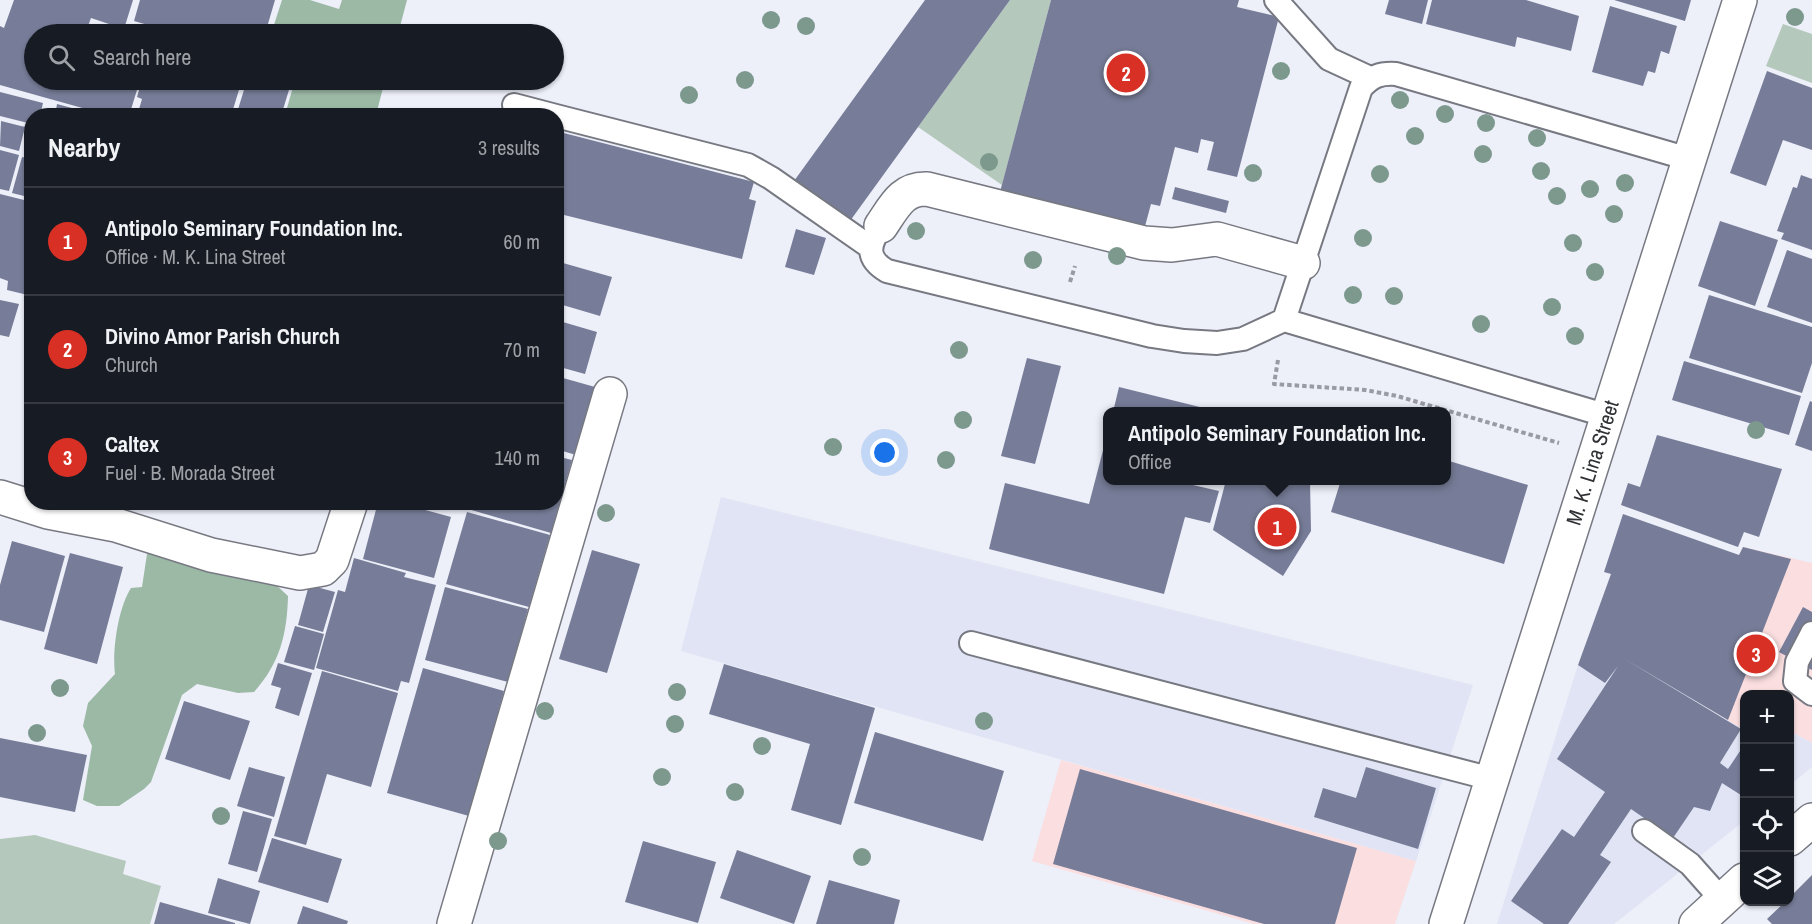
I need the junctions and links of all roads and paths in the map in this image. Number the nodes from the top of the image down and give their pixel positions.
1 (1276, 0) edge
2 (1740, 0) edge
3 (1370, 78) junction
4 (514, 105) dead end
5 (525, 108) edge
6 (564, 118) edge
7 (1689, 159) junction
8 (875, 236) junction
9 (1303, 263) junction
10 (1284, 320) junction
11 (610, 394) dead end
12 (1435, 407) edge
13 (1451, 412) edge
14 (1608, 416) junction
15 (1595, 454) junction
16 (0, 497) edge
17 (24, 504) edge
18 (42, 510) edge
19 (348, 510) edge
20 (102, 511) edge
21 (1812, 633) edge
22 (971, 643) dead end
23 (1812, 694) edge
24 (1492, 779) junction
25 (1812, 819) edge
26 (1644, 831) dead end
27 (1794, 835) edge
28 (1733, 890) edge
29 (454, 924) edge
30 (1446, 924) edge
31 (1696, 924) edge

1 - 3 lane
2 - 7 street, M. K. Lina Street
3 - 7 lane
3 - 9 lane
4 - 5 lane
6 - 8 lane
7 - 14 street, M. K. Lina Street
8 - 9 street
8 - 10 lane
9 - 10 lane
10 - 12 path
10 - 14 lane
11 - 29 street
13 - 15 path
14 - 15 street, M. K. Lina Street
15 - 24 street, M. K. Lina Street
16 - 17 street
18 - 20 street
19 - 20 street
21 - 23 lane
22 - 24 lane
24 - 30 street, M. K. Lina Street
25 - 27 street
26 - 28 lane
28 - 31 street

